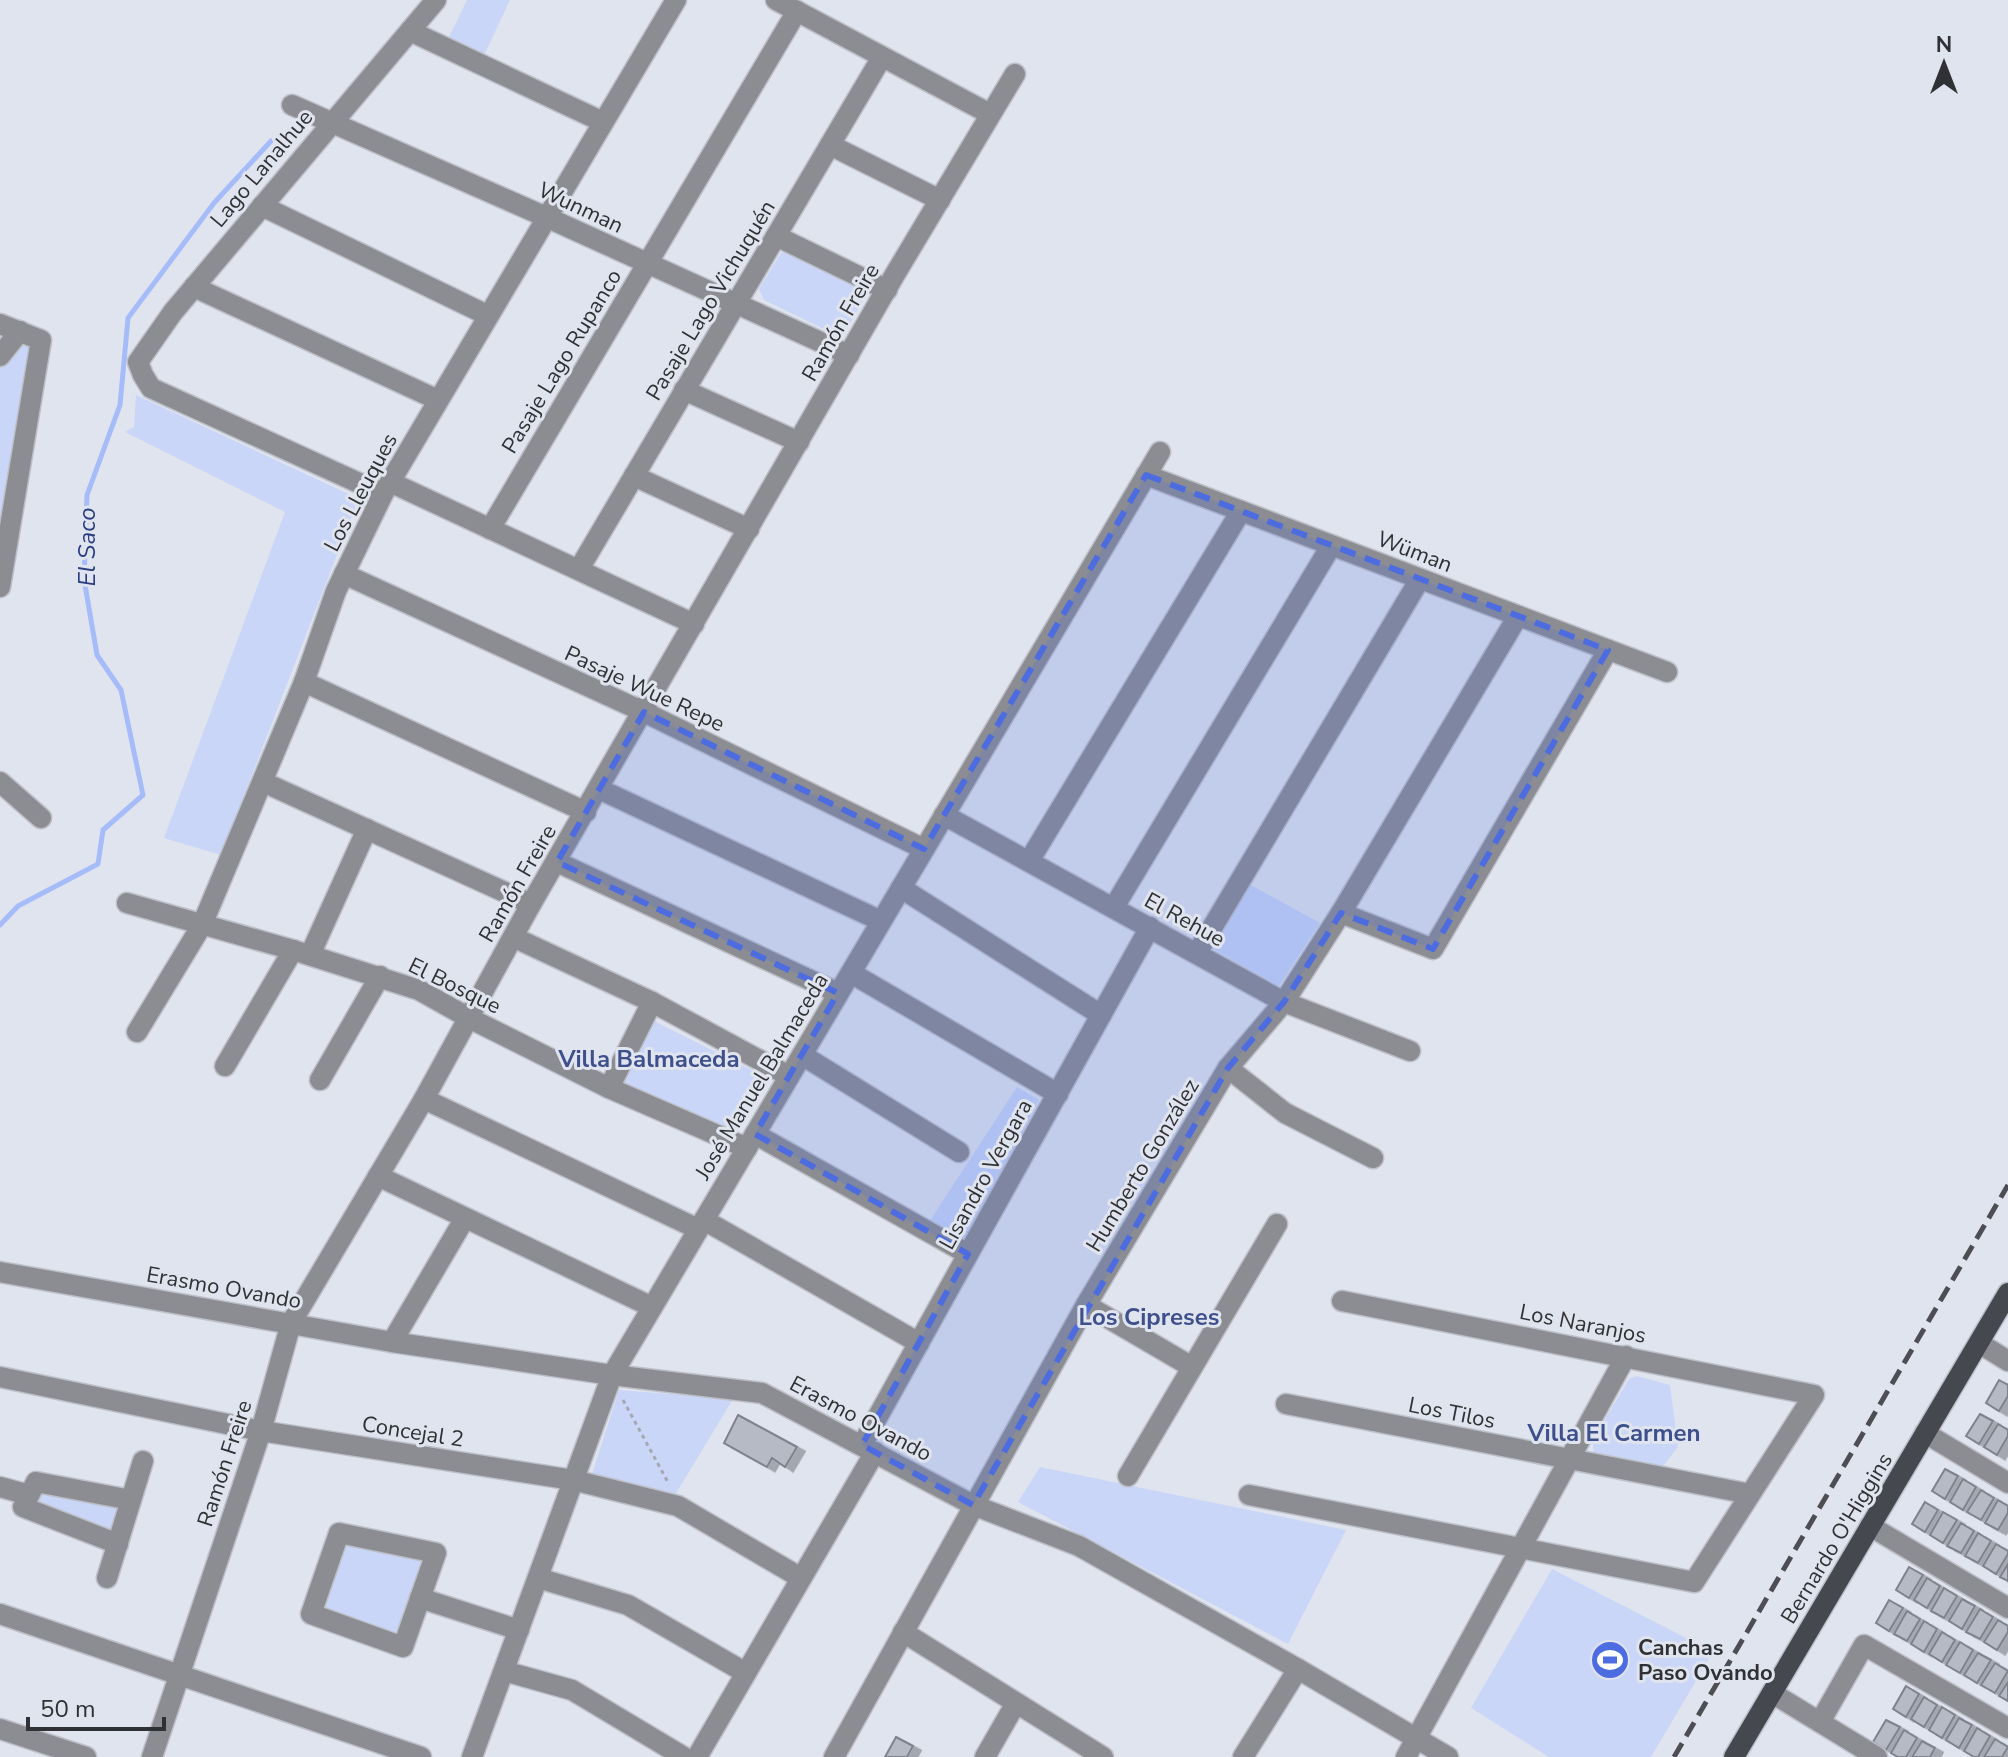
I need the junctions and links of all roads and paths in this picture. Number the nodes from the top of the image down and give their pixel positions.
1 (436, 0) edge
2 (676, 0) edge
3 (776, 0) edge
4 (797, 11) junction
5 (410, 31) junction
6 (882, 57) junction
7 (1015, 74) dead end
8 (292, 105) dead end
9 (990, 114) junction
10 (331, 122) junction
11 (603, 122) junction
12 (830, 145) junction
13 (940, 200) junction
14 (262, 206) junction
15 (546, 217) junction
16 (776, 236) junction
17 (647, 263) junction
18 (194, 287) junction
19 (887, 290) junction
20 (735, 304) junction
21 (487, 315) junction
22 (0, 324) edge
23 (20, 331) junction
24 (849, 355) junction
25 (0, 356) edge
26 (684, 390) junction
27 (438, 400) junction
28 (799, 442) junction
29 (1160, 452) dead end
30 (1146, 475) junction
31 (634, 476) junction
32 (386, 488) junction
33 (1241, 511) junction
34 (490, 529) junction
35 (749, 529) junction
36 (1331, 546) junction
37 (579, 569) junction
38 (344, 574) junction
39 (1420, 579) junction
40 (0, 587) edge
41 (1518, 616) junction
42 (694, 624) junction
43 (1608, 650) junction
44 (1667, 672) dead end
45 (304, 682) junction
46 (644, 712) junction
47 (0, 782) edge
48 (263, 782) junction
49 (599, 789) junction
50 (586, 812) junction
51 (944, 815) junction
52 (41, 818) dead end
53 (367, 829) junction
54 (924, 849) junction
55 (1029, 861) junction
56 (557, 862) junction
57 (901, 888) junction
58 (127, 903) dead end
59 (531, 904) junction
60 (1114, 907) junction
61 (1341, 913) junction
62 (881, 921) junction
63 (202, 925) junction
64 (1150, 927) junction
65 (513, 937) junction
66 (301, 953) junction
67 (1197, 953) junction
68 (851, 973) junction
69 (380, 976) junction
70 (838, 993) junction
71 (652, 1002) junction
72 (1284, 1002) junction
73 (1101, 1015) junction
74 (469, 1018) junction
75 (137, 1032) dead end
76 (1410, 1051) dead end
77 (802, 1055) junction
78 (225, 1066) dead end
79 (1228, 1068) junction
80 (789, 1076) junction
81 (320, 1080) dead end
82 (609, 1088) junction
83 (1058, 1094) junction
84 (424, 1099) junction
85 (751, 1141) junction
86 (959, 1152) dead end
87 (1373, 1158) dead end
88 (378, 1176) junction
89 (465, 1218) junction
90 (701, 1224) junction
91 (1277, 1224) dead end
92 (968, 1254) junction
93 (0, 1272) edge
94 (2008, 1293) edge
95 (1342, 1301) dead end
96 (1086, 1305) junction
97 (652, 1307) junction
98 (291, 1323) junction
99 (392, 1342) junction
100 (919, 1343) junction
101 (1979, 1343) junction
102 (1626, 1356) junction
103 (2008, 1361) edge
104 (1192, 1367) junction
105 (612, 1375) junction
106 (0, 1377) edge
107 (621, 1395) dead end
108 (1286, 1404) dead end
109 (261, 1431) junction
110 (1925, 1433) junction
111 (869, 1448) junction
112 (1569, 1459) junction
113 (143, 1461) dead end
114 (1128, 1476) dead end
115 (573, 1480) junction
116 (2008, 1483) edge
117 (0, 1487) edge
118 (1750, 1494) junction
119 (29, 1495) junction
120 (675, 1495) dead end
121 (1249, 1495) dead end
122 (131, 1500) junction
123 (973, 1505) junction
124 (1870, 1526) junction
125 (118, 1544) junction
126 (1518, 1548) junction
127 (107, 1578) dead end
128 (538, 1578) junction
129 (801, 1578) junction
130 (420, 1598) junction
131 (2008, 1608) edge
132 (0, 1614) edge
133 (519, 1630) junction
134 (903, 1632) junction
135 (1298, 1669) junction
136 (504, 1671) junction
137 (746, 1673) junction
138 (179, 1675) junction
139 (1772, 1693) junction
140 (1016, 1703) junction
141 (1820, 1722) junction
142 (2008, 1728) edge
143 (0, 1729) edge
144 (1417, 1738) junction
145 (86, 1757) edge
146 (152, 1757) edge
147 (421, 1757) edge
148 (472, 1757) edge
149 (684, 1757) edge
150 (697, 1757) edge
151 (834, 1757) edge
152 (985, 1757) edge
153 (1103, 1757) edge
154 (1243, 1757) edge
155 (1406, 1757) edge
156 (1448, 1757) edge
157 (1734, 1757) edge
158 (1877, 1757) edge

1 - 5 street, Lago Lanalhue
2 - 11 street, Los Lleuques
3 - 4 street
4 - 6 street
4 - 17 street, Pasaje Lago Rupanco
5 - 10 street, Lago Lanalhue
5 - 11 street
6 - 9 street
6 - 12 street, Pasaje Lago Vichuquén
7 - 9 street, Ramón Freire
8 - 10 street, Wunman
9 - 13 street, Ramón Freire
10 - 14 street, Lago Lanalhue
10 - 15 street, Wunman
11 - 15 street, Los Lleuques
12 - 13 street
12 - 16 street, Pasaje Lago Vichuquén
13 - 19 street, Ramón Freire
14 - 18 street, Lago Lanalhue
14 - 21 street
15 - 17 street, Wunman
15 - 21 street, Los Lleuques
16 - 19 street
16 - 20 street, Pasaje Lago Vichuquén
17 - 20 street, Wunman
17 - 34 street, Pasaje Lago Rupanco
18 - 27 street
18 - 32 street, Lago Lanalhue
19 - 24 street, Ramón Freire
20 - 24 street, Wunman
20 - 26 street, Pasaje Lago Vichuquén
21 - 27 street, Los Lleuques
22 - 23 street
23 - 25 street
23 - 40 street
24 - 28 street, Ramón Freire
26 - 28 street
26 - 31 street, Pasaje Lago Vichuquén
27 - 32 street, Los Lleuques
28 - 35 street, Ramón Freire
29 - 30 street, José Manuel Balmaceda
30 - 33 street, Wüman
30 - 51 street, José Manuel Balmaceda
31 - 35 street
31 - 37 street, Pasaje Lago Vichuquén
32 - 34 street
32 - 38 street, Los Lleuques
33 - 36 street, Wüman
33 - 55 street
34 - 37 street
35 - 42 street, Ramón Freire
36 - 39 street, Wüman
36 - 60 street
37 - 42 street
38 - 45 street, Los Lleuques
38 - 46 street, Pasaje Wue Repe
39 - 41 street, Wüman
39 - 67 street
41 - 43 street, Wüman
41 - 61 street, Humberto González
42 - 46 street, Ramón Freire
43 - 44 street, Wüman
43 - 61 street
45 - 48 street, Los Lleuques
45 - 50 street
46 - 49 street, Ramón Freire
46 - 54 street, Pasaje Wue Repe
47 - 52 street
48 - 53 street
48 - 63 street, Los Lleuques
49 - 50 street, Ramón Freire
49 - 62 street
50 - 56 street, Ramón Freire
51 - 54 street, José Manuel Balmaceda
51 - 55 street, El Rehue
53 - 59 street
53 - 66 street
54 - 57 street, José Manuel Balmaceda
55 - 60 street, El Rehue
56 - 59 street, Ramón Freire
56 - 70 street
57 - 62 street, José Manuel Balmaceda
57 - 73 street
58 - 63 street, El Bosque
59 - 65 street, Ramón Freire
60 - 64 street, El Rehue
61 - 72 street, Humberto González
62 - 68 street, José Manuel Balmaceda
63 - 66 street, El Bosque
63 - 75 street, Los Lleuques
64 - 67 street, El Rehue
64 - 73 street, Lisandro Vergara
65 - 71 street
65 - 74 street, Ramón Freire
66 - 69 street, El Bosque
66 - 78 street
67 - 72 street, El Rehue
68 - 70 street, José Manuel Balmaceda
68 - 83 street
69 - 74 street, El Bosque
69 - 81 street
70 - 77 street, José Manuel Balmaceda
71 - 80 street
71 - 82 street
72 - 76 street, El Rehue
72 - 79 street, Humberto González
73 - 83 street, Lisandro Vergara
74 - 82 street, El Bosque
74 - 84 street, Ramón Freire
77 - 80 street, José Manuel Balmaceda
77 - 86 street
79 - 87 street
79 - 96 street, Humberto González
80 - 85 street, José Manuel Balmaceda
82 - 85 street, El Bosque
83 - 92 street, Lisandro Vergara
84 - 88 street, Ramón Freire
84 - 90 street
85 - 90 street, José Manuel Balmaceda
85 - 92 street, El Bosque
88 - 89 street
88 - 98 street, Ramón Freire
89 - 97 street
89 - 99 street
90 - 97 street, José Manuel Balmaceda
90 - 100 street
91 - 104 street
92 - 100 street, Lisandro Vergara
93 - 98 street, Erasmo Ovando
94 - 101 main road, Bernardo O'Higgins
95 - 102 street, Los Naranjos
96 - 104 street
96 - 123 street, Humberto González
97 - 105 street, José Manuel Balmaceda
98 - 99 street, Erasmo Ovando
98 - 109 street, Ramón Freire
99 - 105 street, Erasmo Ovando
100 - 111 street, Lisandro Vergara
101 - 103 street
101 - 110 main road, Bernardo O'Higgins
102 - 112 street
102 - 118 street, Los Naranjos
104 - 114 street
105 - 111 street, Erasmo Ovando
105 - 115 street, José Manuel Balmaceda
106 - 109 street, Concejal 2
107 - 120 path
108 - 112 street, Los Tilos
109 - 115 street, Concejal 2
109 - 138 street, Ramón Freire
110 - 116 street
110 - 124 main road, Bernardo O'Higgins
111 - 123 street, Erasmo Ovando
111 - 129 street, Lisandro Vergara
112 - 118 street, Los Tilos
112 - 126 street
113 - 122 street
115 - 128 street, José Manuel Balmaceda
115 - 129 street, Concejal 2
117 - 119 street
118 - 126 street
119 - 122 street
119 - 125 street
121 - 126 street
122 - 125 street
123 - 134 street, Humberto González
123 - 135 street, Erasmo Ovando
124 - 131 street
124 - 139 main road, Bernardo O'Higgins
125 - 127 street
126 - 144 street
128 - 133 street, José Manuel Balmaceda
128 - 137 street
129 - 137 street, Lisandro Vergara
130 - 130 street
130 - 133 street
132 - 138 street
133 - 136 street, José Manuel Balmaceda
134 - 140 street
134 - 151 street, Humberto González
135 - 144 street, Erasmo Ovando
135 - 154 street
136 - 148 street, José Manuel Balmaceda
136 - 149 street
137 - 150 street, Lisandro Vergara
138 - 146 street, Ramón Freire
138 - 147 street
139 - 141 street
139 - 157 main road, Bernardo O'Higgins
140 - 152 street
140 - 153 street
141 - 142 street
141 - 158 street
143 - 145 street
144 - 155 street
144 - 156 street, Erasmo Ovando

